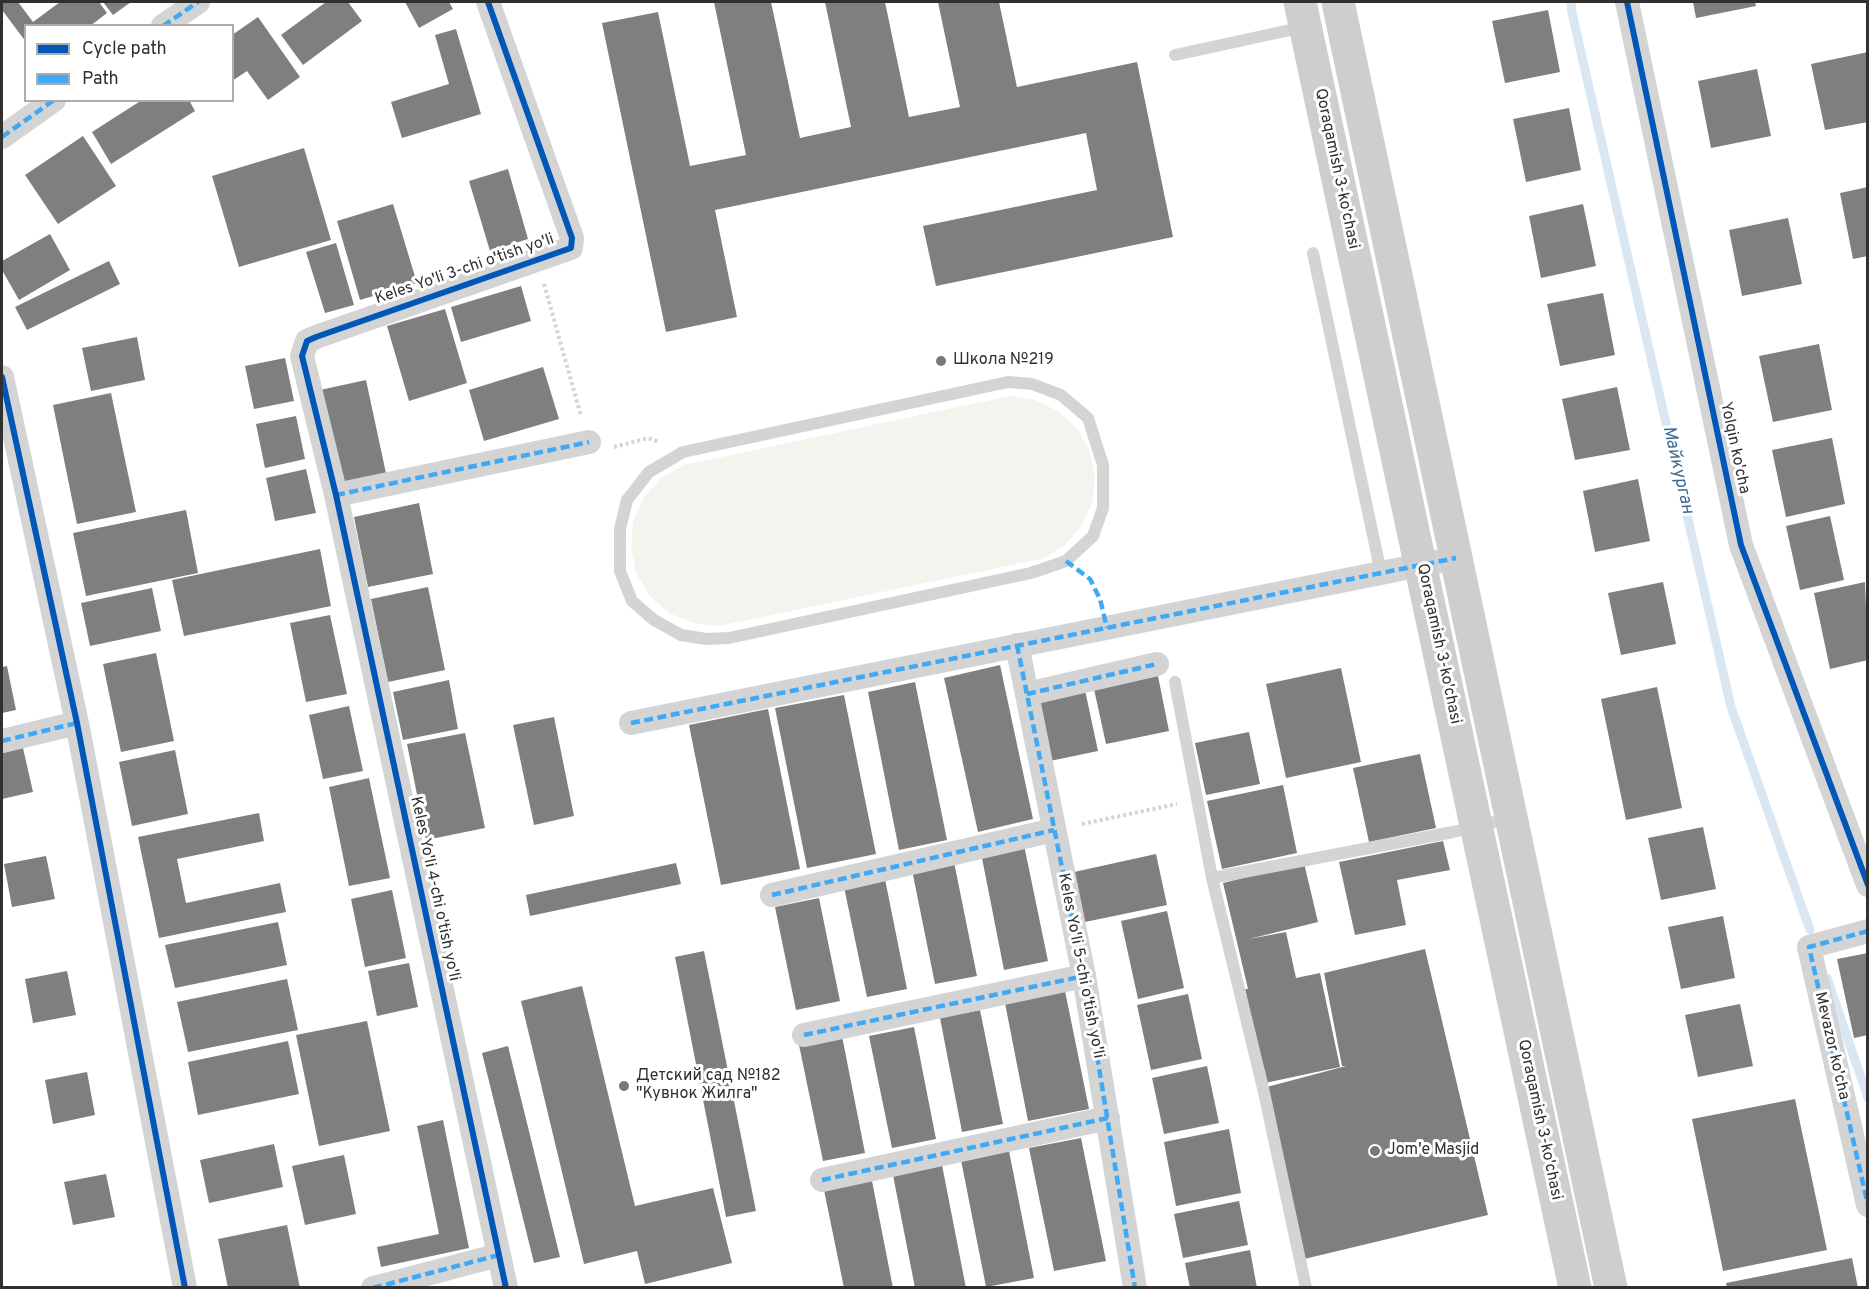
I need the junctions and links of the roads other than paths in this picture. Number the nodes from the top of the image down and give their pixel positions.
1 (198, 2) edge
2 (488, 2) edge
3 (1338, 2) edge
4 (1627, 2) edge
5 (1303, 14) edge
6 (166, 24) edge
7 (1175, 55) dead end
8 (51, 102) edge
9 (2, 137) edge
10 (1313, 253) dead end
11 (2, 377) edge
12 (589, 442) road end
13 (336, 495) junction
14 (1456, 558) junction
15 (1421, 565) junction
16 (1031, 573) joint
17 (1381, 573) junction
18 (1017, 645) junction
19 (1157, 664) dead end
20 (1175, 682) dead end
21 (1027, 694) junction
22 (77, 723) junction
23 (631, 723) dead end
24 (2, 741) edge
25 (1511, 818) junction
26 (1477, 825) junction
27 (1054, 830) junction
28 (1212, 878) junction
29 (1868, 885) edge
30 (772, 895) dead end
31 (1868, 931) edge
32 (1084, 976) junction
33 (804, 1035) dead end
34 (1108, 1118) junction
35 (822, 1180) dead end
36 (1868, 1205) edge
37 (499, 1255) junction
38 (185, 1287) edge
39 (373, 1287) edge
40 (507, 1287) edge
41 (1135, 1287) edge
42 (1305, 1287) edge
43 (1575, 1287) edge
44 (1611, 1287) edge

1 - 6 street
2 - 13 street, Keles Yo'li 3-chi o'tish yo'li
3 - 14 main road
4 - 29 street, Yolqin ko'cha
5 - 7 lane
5 - 15 main road, Qoraqamish 3-ko'chasi
8 - 9 street
10 - 17 lane
11 - 22 street
12 - 13 street
13 - 37 street, Keles Yo'li 4-chi o'tish yo'li
14 - 15 street
14 - 25 main road
15 - 17 street
15 - 26 main road, Qoraqamish 3-ko'chasi
16 - 16 lane
17 - 18 street
18 - 21 street, Keles Yo'li 5-chi o'tish yo'li
18 - 23 street
19 - 21 street
20 - 28 lane
21 - 27 street, Keles Yo'li 5-chi o'tish yo'li
22 - 24 street
22 - 38 street
25 - 26 lane
25 - 44 main road
26 - 28 lane
26 - 43 main road, Qoraqamish 3-ko'chasi
27 - 30 street
27 - 32 street, Keles Yo'li 5-chi o'tish yo'li
28 - 42 lane
31 - 36 street, Mevazor ko'cha
32 - 33 street
32 - 34 street, Keles Yo'li 5-chi o'tish yo'li
34 - 35 street
34 - 41 street, Keles Yo'li 5-chi o'tish yo'li
37 - 39 street
37 - 40 street, Keles Yo'li 4-chi o'tish yo'li

